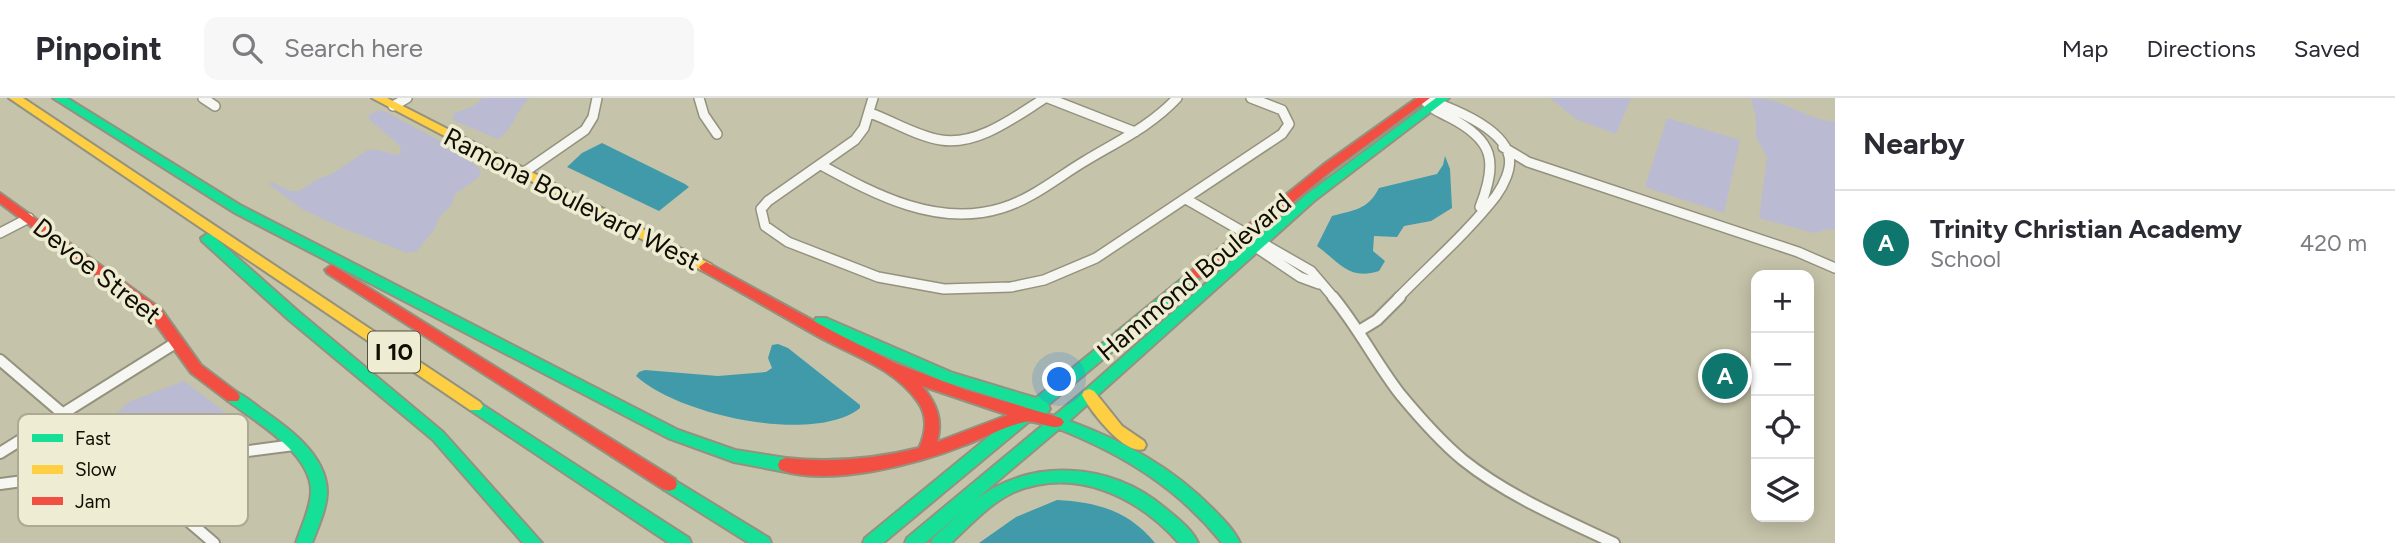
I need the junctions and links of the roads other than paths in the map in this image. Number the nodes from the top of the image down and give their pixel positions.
1 (15, 98) edge
2 (59, 98) edge
3 (203, 98) edge
4 (378, 98) edge
5 (407, 98) edge
6 (597, 98) edge
7 (699, 98) edge
8 (873, 98) edge
9 (1046, 98) edge
10 (1177, 98) edge
11 (1251, 98) edge
12 (1430, 100) edge
13 (215, 106) dead end
14 (393, 106) junction
15 (870, 113) junction
16 (1135, 132) junction
17 (717, 134) dead end
18 (1503, 147) junction
19 (1528, 162) junction
20 (821, 165) junction
21 (1507, 168) junction
22 (523, 173) junction
23 (0, 197) edge
24 (1186, 199) junction
25 (230, 205) junction
26 (1476, 217) junction
27 (29, 218) junction
28 (191, 218) junction
29 (0, 233) edge
30 (1245, 235) junction
31 (1258, 244) junction
32 (1835, 268) edge
33 (767, 299) junction
34 (1359, 331) junction
35 (177, 342) junction
36 (0, 360) edge
37 (898, 372) junction
38 (1089, 395) junction
39 (1038, 405) junction
40 (63, 414) joint
41 (1026, 415) junction
42 (1056, 422) junction
43 (18, 442) edge
44 (294, 445) junction
45 (248, 451) edge
46 (0, 453) edge
47 (925, 453) junction
48 (18, 482) edge
49 (0, 484) edge
50 (1204, 507) junction
51 (194, 526) edge
52 (214, 543) edge
53 (304, 543) edge
54 (534, 543) edge
55 (683, 543) edge
56 (763, 543) edge
57 (871, 543) edge
58 (913, 543) edge
59 (939, 543) edge
60 (1190, 543) edge
61 (1232, 543) edge
62 (1614, 543) edge

1 - 28 main road, I 10
2 - 25 main road, I 10
3 - 13 street
4 - 14 main road, Ramona Boulevard West
5 - 14 street
6 - 22 street
7 - 17 street
8 - 15 street
9 - 15 street
9 - 16 street
10 - 16 street
11 - 24 street
12 - 18 street
12 - 26 street
12 - 30 main road, Hammond Boulevard
12 - 31 main road, Hammond Boulevard
14 - 22 main road, Ramona Boulevard West
15 - 20 street
16 - 20 street
18 - 19 street
18 - 21 street
19 - 21 street
19 - 32 street
20 - 24 street
21 - 26 street
22 - 33 main road, Ramona Boulevard West
23 - 27 main road, Devoe Street
24 - 30 street
25 - 47 main road
25 - 56 main road, I 10
26 - 34 street
27 - 29 street
27 - 35 main road, Devoe Street
28 - 54 main road
28 - 55 main road, I 10
30 - 31 street
30 - 39 main road, Hammond Boulevard
31 - 34 street
31 - 38 main road, Hammond Boulevard
33 - 37 main road, Ramona Boulevard West
33 - 39 main road, Ramona Boulevard West
34 - 62 street
35 - 40 street
35 - 44 main road, Devoe Street
36 - 40 street
37 - 41 main road, Ramona Boulevard West
37 - 47 main road
38 - 42 main road, Hammond Boulevard
38 - 50 main road
39 - 41 main road, Hammond Boulevard
39 - 42 main road, Ramona Boulevard West
41 - 42 main road, Ramona Boulevard West
41 - 47 main road
41 - 57 main road, Hammond Boulevard
42 - 50 main road
42 - 58 main road, Hammond Boulevard
43 - 46 street
44 - 45 street
44 - 53 main road, Devoe Street
48 - 49 street
50 - 61 main road
51 - 52 street
59 - 60 main road

